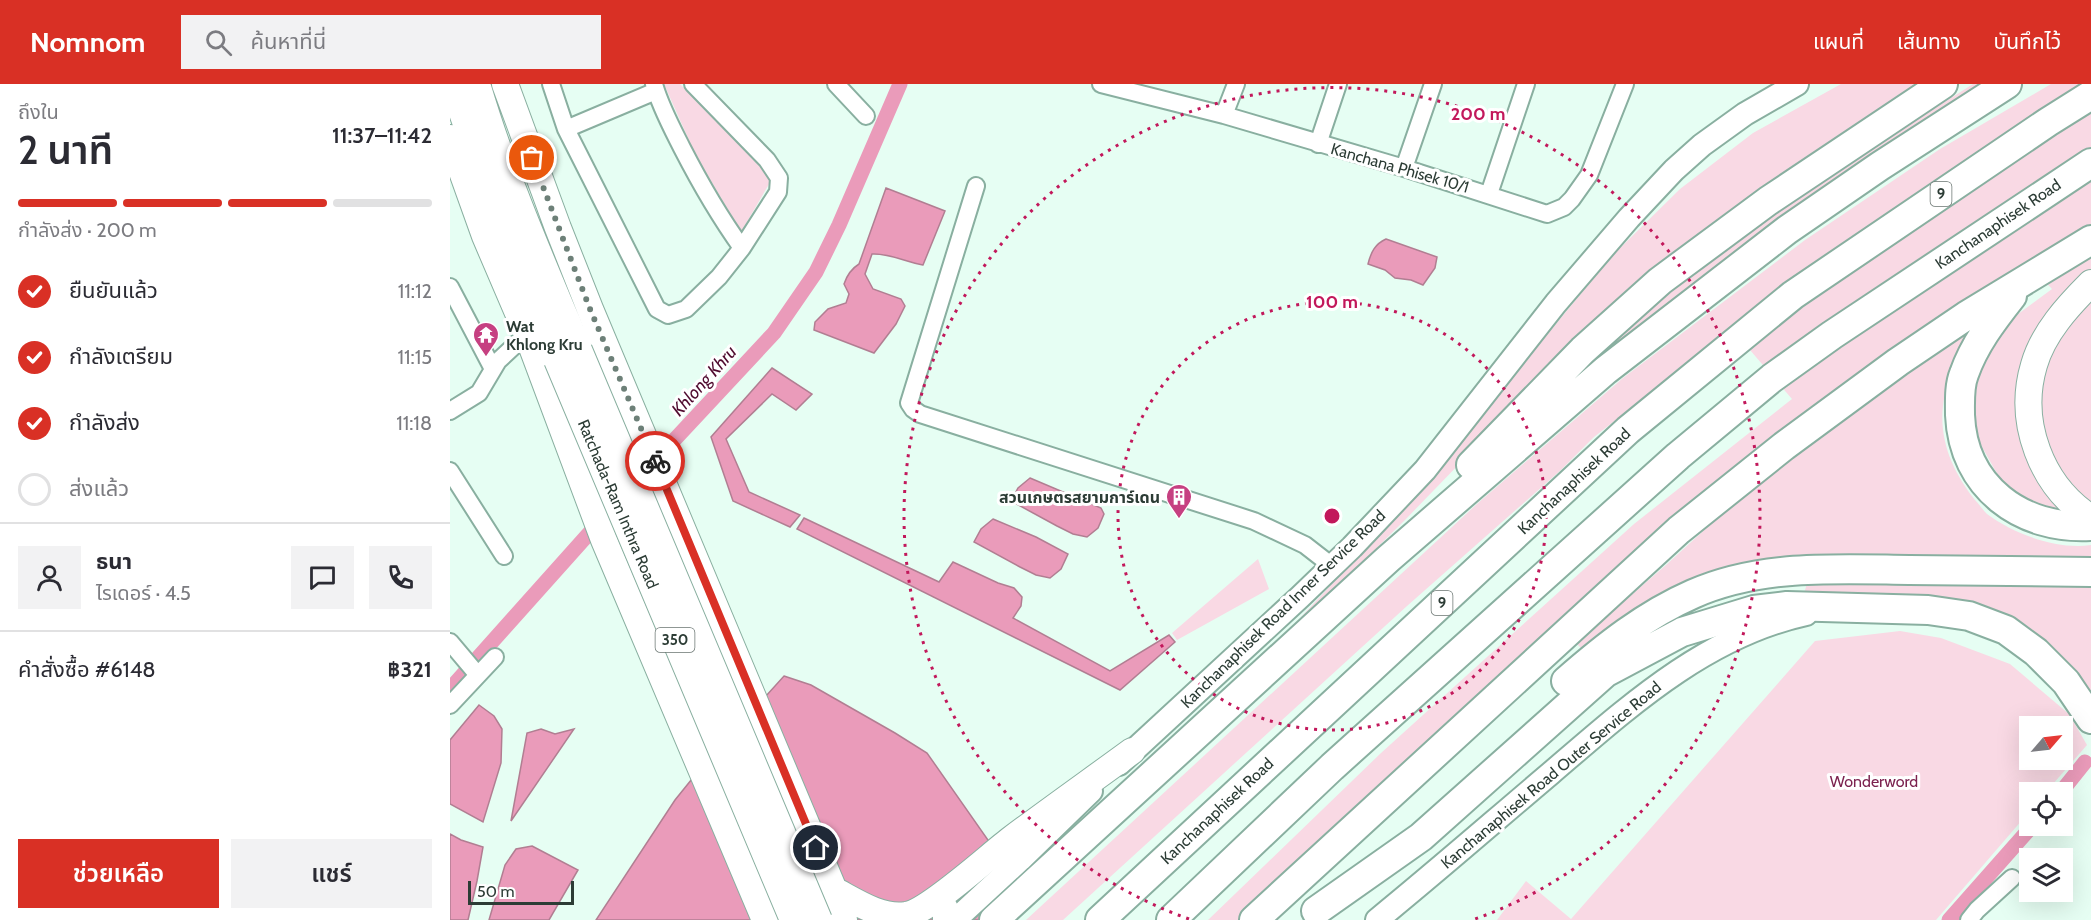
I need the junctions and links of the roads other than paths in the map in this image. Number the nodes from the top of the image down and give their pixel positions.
1 (452, 84) edge
2 (477, 84) edge
3 (505, 84) edge
4 (551, 84) edge
5 (693, 84) edge
6 (836, 84) edge
7 (1101, 84) edge
8 (1236, 84) edge
9 (1338, 84) edge
10 (1433, 84) edge
11 (1526, 84) edge
12 (1625, 84) edge
13 (1797, 84) edge
14 (1943, 84) edge
15 (2007, 84) edge
16 (655, 88) edge
17 (1143, 89) edge
18 (2091, 95) edge
19 (1224, 115) junction
20 (866, 116) dead end
21 (566, 129) junction
22 (450, 138) edge
23 (1318, 144) junction
24 (2091, 163) edge
25 (1404, 168) junction
26 (976, 186) dead end
27 (1489, 194) junction
28 (2091, 240) edge
29 (742, 248) junction
30 (2027, 280) junction
31 (2091, 283) edge
32 (450, 287) edge
33 (527, 334) junction
34 (568, 355) junction
35 (493, 369) junction
36 (450, 411) edge
37 (450, 471) edge
38 (2091, 518) edge
39 (2091, 526) edge
40 (504, 556) dead end
41 (1388, 559) junction
42 (1332, 566) junction
43 (2091, 572) edge
44 (1834, 608) junction
45 (730, 643) junction
46 (454, 647) edge
47 (495, 657) dead end
48 (476, 673) junction
49 (663, 679) junction
50 (450, 705) edge
51 (2091, 719) edge
52 (1132, 751) joint
53 (1025, 858) junction
54 (2012, 878) dead end
55 (834, 890) junction
56 (939, 911) edge
57 (1311, 916) edge
58 (765, 920) edge
59 (793, 920) edge
60 (819, 920) edge
61 (844, 920) edge
62 (955, 920) edge
63 (994, 920) edge
64 (1100, 920) edge
65 (1170, 920) edge
66 (1254, 920) edge
67 (1377, 920) edge
68 (1969, 920) edge

1 - 34 main road, Ratchada-Ram Inthra Road / 350
2 - 34 main road, Ratchada-Ram Inthra Road / 350
3 - 45 main road
4 - 21 street
5 - 29 street
6 - 20 street
7 - 17 street, Kanchana Phisek 10/1
8 - 19 street
9 - 23 street
10 - 25 street
11 - 27 street
12 - 27 street, Kanchana Phisek 10/1
13 - 42 main road, Kanchanaphisek Road Inner Service Road
14 - 41 highway
15 - 41 highway
16 - 21 street
16 - 29 street
17 - 19 street, Kanchana Phisek 10/1
18 - 64 highway, Kanchanaphisek Road / 9
19 - 23 street, Kanchana Phisek 10/1
21 - 29 street
22 - 33 main road
23 - 25 street, Kanchana Phisek 10/1
24 - 65 highway, Kanchanaphisek Road
25 - 27 street, Kanchana Phisek 10/1
26 - 42 street
28 - 30 highway
30 - 39 highway
30 - 66 highway
31 - 38 main road
32 - 35 street
33 - 35 street
33 - 49 main road
34 - 59 main road, Ratchada-Ram Inthra Road / 350, bridge
34 - 60 main road, Ratchada-Ram Inthra Road / 350, bridge
35 - 36 street
37 - 40 street
41 - 53 highway
42 - 52 main road, Kanchanaphisek Road Inner Service Road
43 - 57 highway
44 - 51 highway
44 - 57 highway
44 - 67 main road, Kanchanaphisek Road Outer Service Road
45 - 49 main road
45 - 55 main road
46 - 48 street
47 - 48 street
48 - 50 street
49 - 58 main road
52 - 53 main road
53 - 56 main road
53 - 62 main road
53 - 63 highway
54 - 68 street
55 - 56 main road
55 - 61 main road

